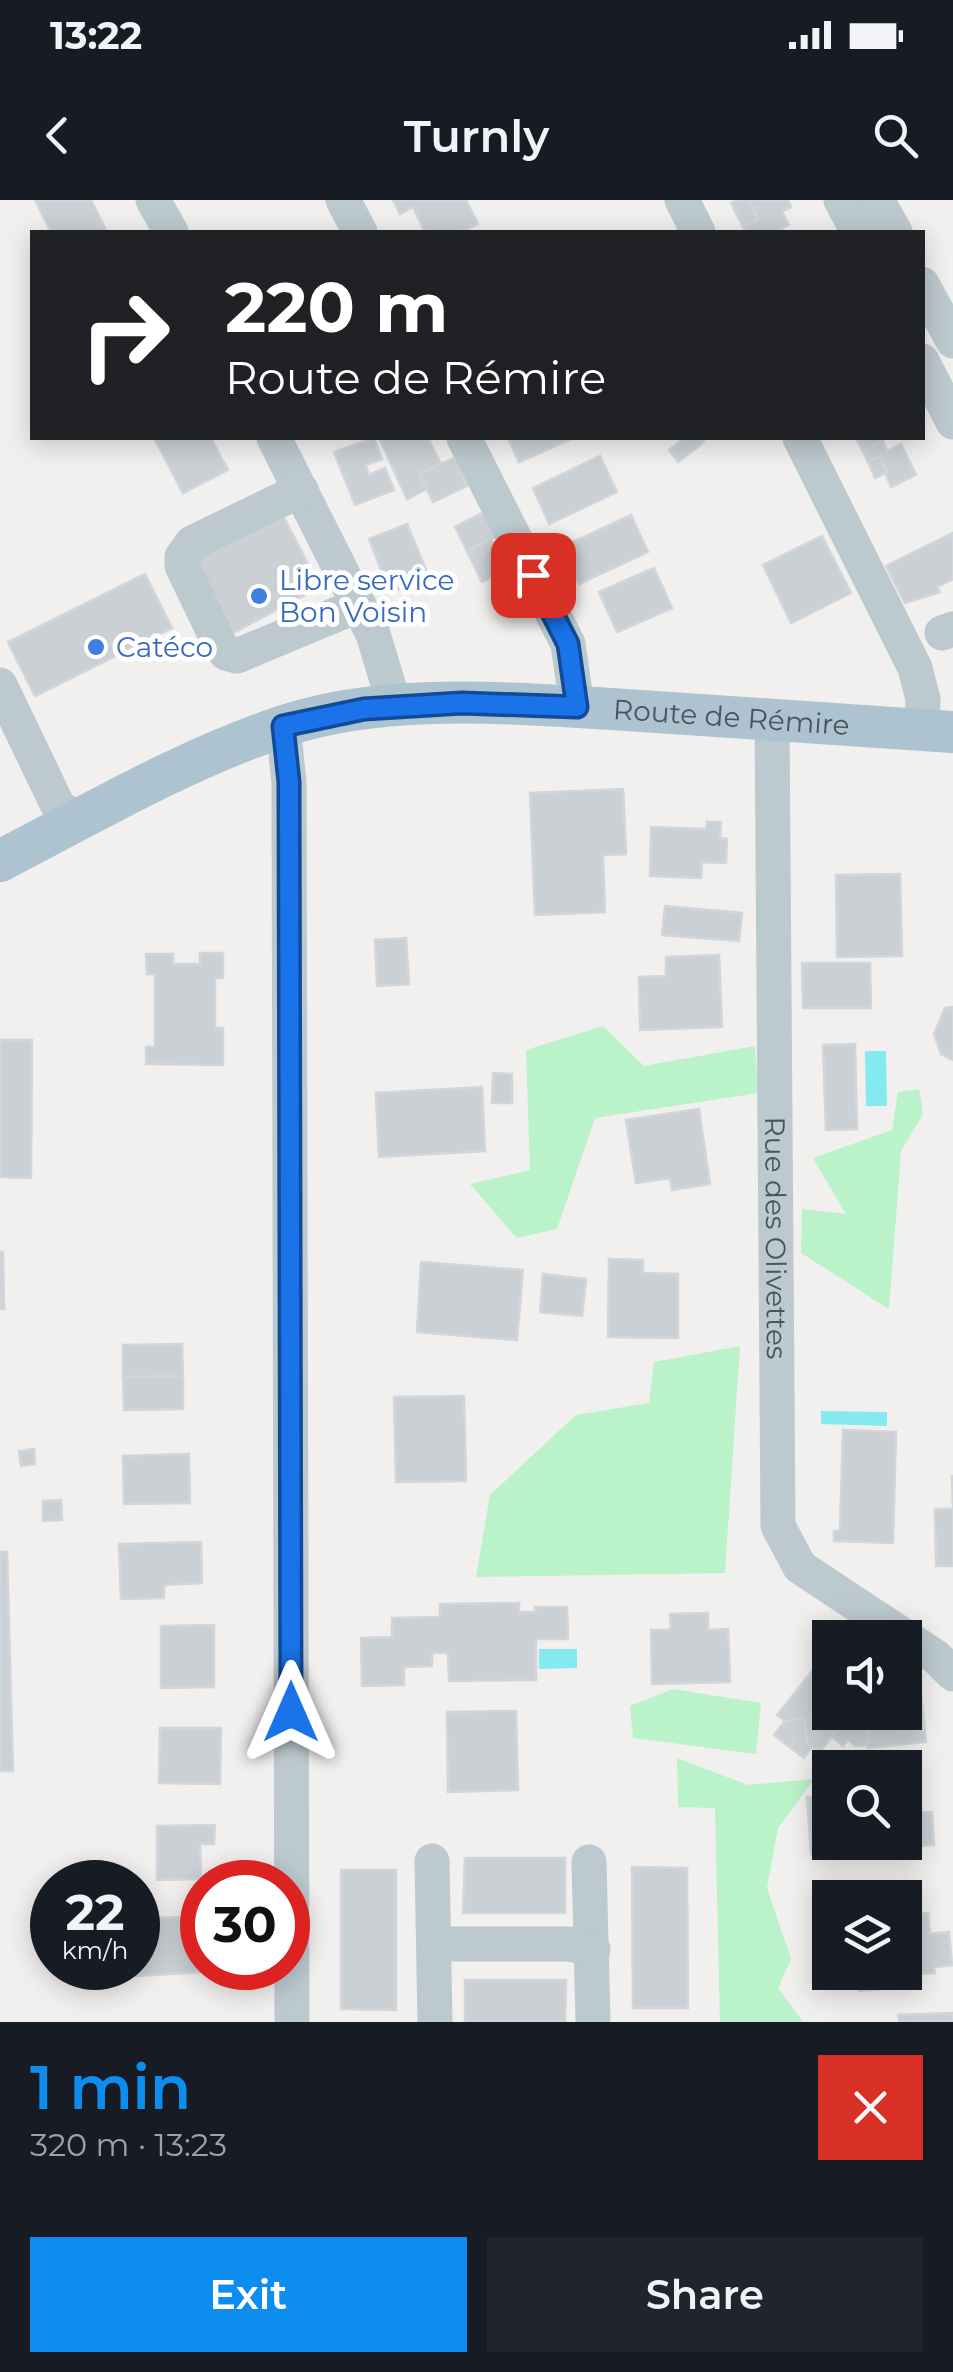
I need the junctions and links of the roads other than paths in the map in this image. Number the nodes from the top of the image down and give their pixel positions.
1 (153, 200) edge
2 (343, 200) edge
3 (682, 200) edge
4 (841, 200) edge
5 (878, 200) edge
6 (170, 230) edge
7 (359, 230) edge
8 (697, 230) edge
9 (857, 230) edge
10 (894, 230) edge
11 (925, 290) edge
12 (953, 342) edge
13 (925, 367) edge
14 (953, 422) edge
15 (275, 440) edge
16 (465, 440) edge
17 (801, 440) edge
18 (301, 490) junction
19 (359, 605) junction
20 (0, 685) edge
21 (395, 707) junction
22 (577, 707) junction
23 (772, 718) junction
24 (283, 726) junction
25 (937, 731) edge
26 (78, 821) junction
27 (0, 861) edge
28 (953, 1674) edge
29 (432, 1861) dead end
30 (589, 1862) dead end
31 (436, 1944) junction
32 (593, 1949) junction
33 (292, 2022) edge
34 (435, 2022) edge
35 (593, 2022) edge

1 - 6 street
2 - 7 street
3 - 8 street
4 - 9 street
5 - 10 street
11 - 12 street
13 - 14 street
15 - 18 street
16 - 22 street
17 - 25 street
18 - 19 street
18 - 19 street
19 - 21 street
20 - 26 street
21 - 22 main road, Route de Rémire
21 - 24 main road, Route de Rémire
22 - 23 main road, Route de Rémire
23 - 25 main road, Route de Rémire
23 - 28 street, Rue des Olivettes
24 - 26 main road, Route de Rémire
24 - 33 street
26 - 27 main road, Route de Rémire
29 - 31 street
30 - 32 street
31 - 32 street
31 - 34 street
32 - 35 street

